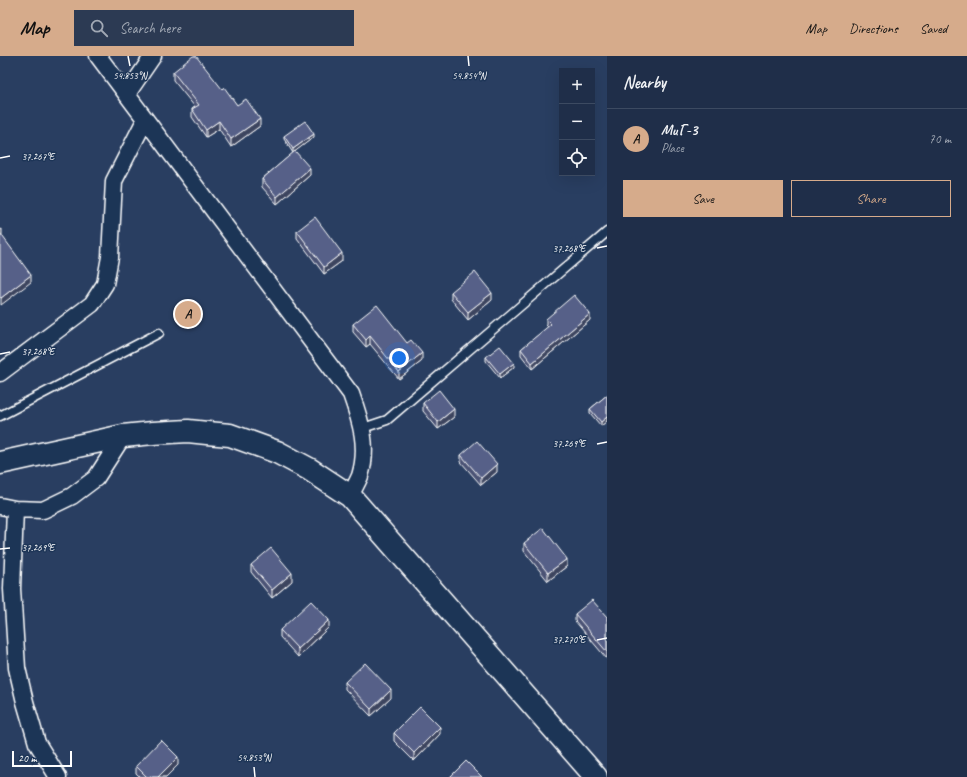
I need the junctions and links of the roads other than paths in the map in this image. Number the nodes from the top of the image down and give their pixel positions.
1 (98, 56) edge
2 (153, 56) edge
3 (127, 94) junction
4 (145, 120) junction
5 (607, 232) edge
6 (159, 333) dead end
7 (0, 373) edge
8 (0, 416) edge
9 (363, 428) junction
10 (123, 436) junction
11 (0, 463) edge
12 (350, 496) junction
13 (7, 508) edge
14 (58, 777) edge
15 (596, 777) edge

1 - 3 street
2 - 3 street
3 - 4 street
4 - 7 street
4 - 9 street
5 - 9 lane
6 - 8 lane
9 - 12 street
10 - 11 main road
10 - 12 main road
10 - 13 street
12 - 15 main road
13 - 14 street

